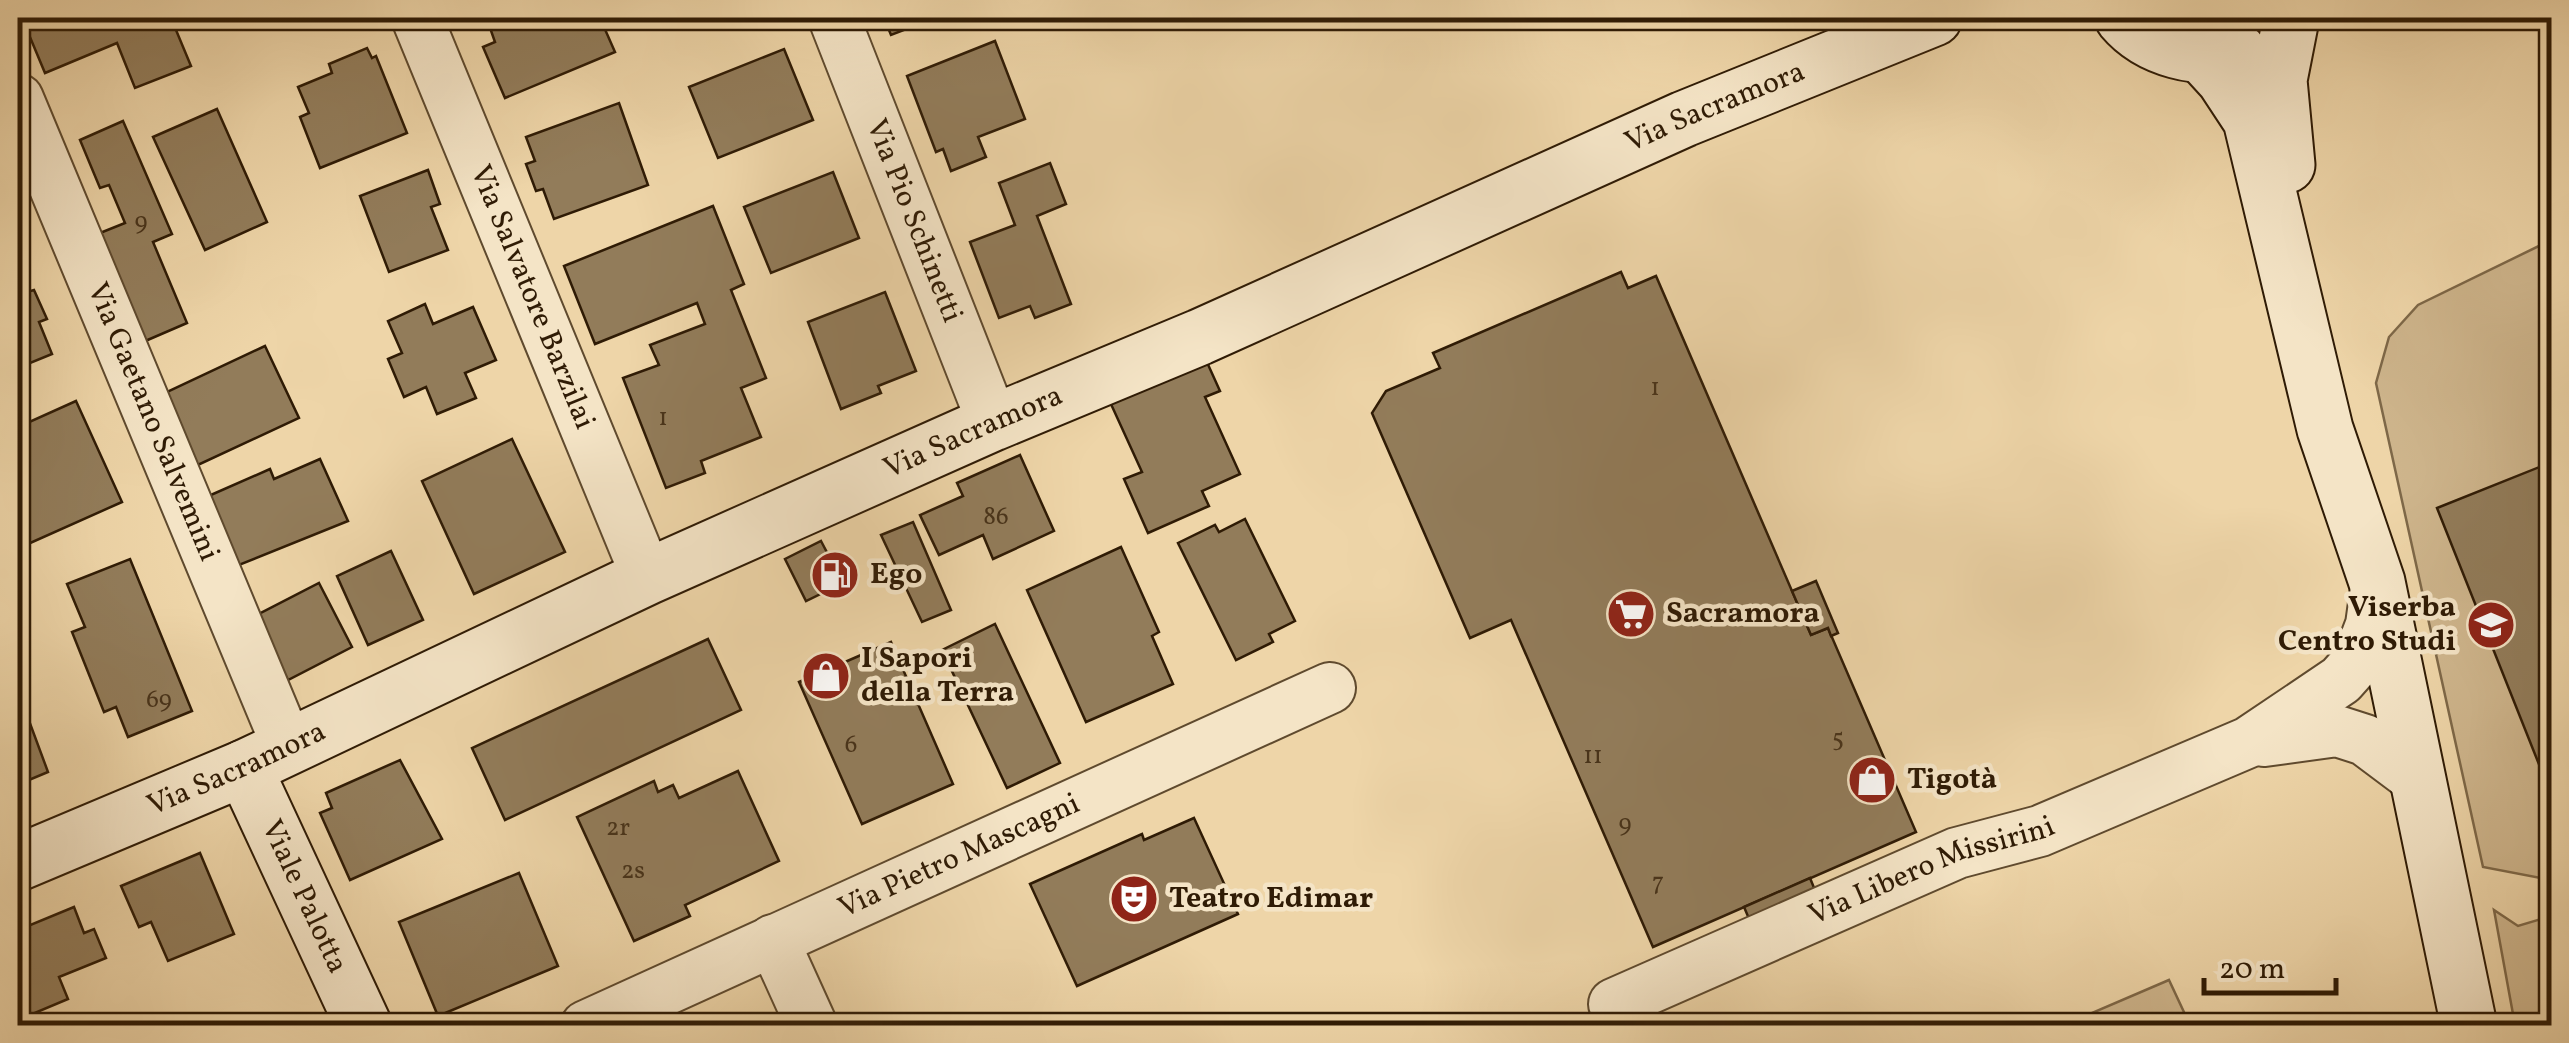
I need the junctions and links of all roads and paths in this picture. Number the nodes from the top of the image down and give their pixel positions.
1 (417, 18) edge
2 (834, 18) edge
3 (1934, 18) edge
4 (2123, 18) edge
5 (2293, 21) edge
6 (2202, 56) junction
7 (18, 99) edge
8 (994, 423) junction
9 (2347, 487) junction
10 (647, 577) junction
11 (2378, 582) junction
12 (1330, 688) dead end
13 (2250, 742) junction
14 (266, 758) junction
15 (2417, 779) junction
16 (18, 863) edge
17 (773, 940) junction
18 (1614, 1004) dead end
19 (364, 1026) edge
20 (586, 1026) edge
21 (812, 1026) edge
22 (2470, 1026) edge

1 - 10 street, Via Salvatore Barzilai
2 - 8 street, Via Pio Schinetti
3 - 8 street, Via Sacramora
4 - 6 street
5 - 6 street
5 - 9 street, Via Libero Missirini
6 - 9 street, Via Libero Missirini
7 - 14 street, Via Gaetano Salvemini
8 - 10 street, Via Sacramora
9 - 11 street, Via Libero Missirini
10 - 14 street, Via Sacramora
11 - 13 street, Via Libero Missirini
11 - 15 street, Via Libero Missirini
12 - 17 street, Via Pietro Mascagni
13 - 15 street, Via Libero Missirini
13 - 18 street, Via Libero Missirini
14 - 16 street, Via Sacramora
14 - 19 street, Viale Palotta
15 - 22 street, Via Libero Missirini
17 - 20 street, Via Pietro Mascagni
17 - 21 street

